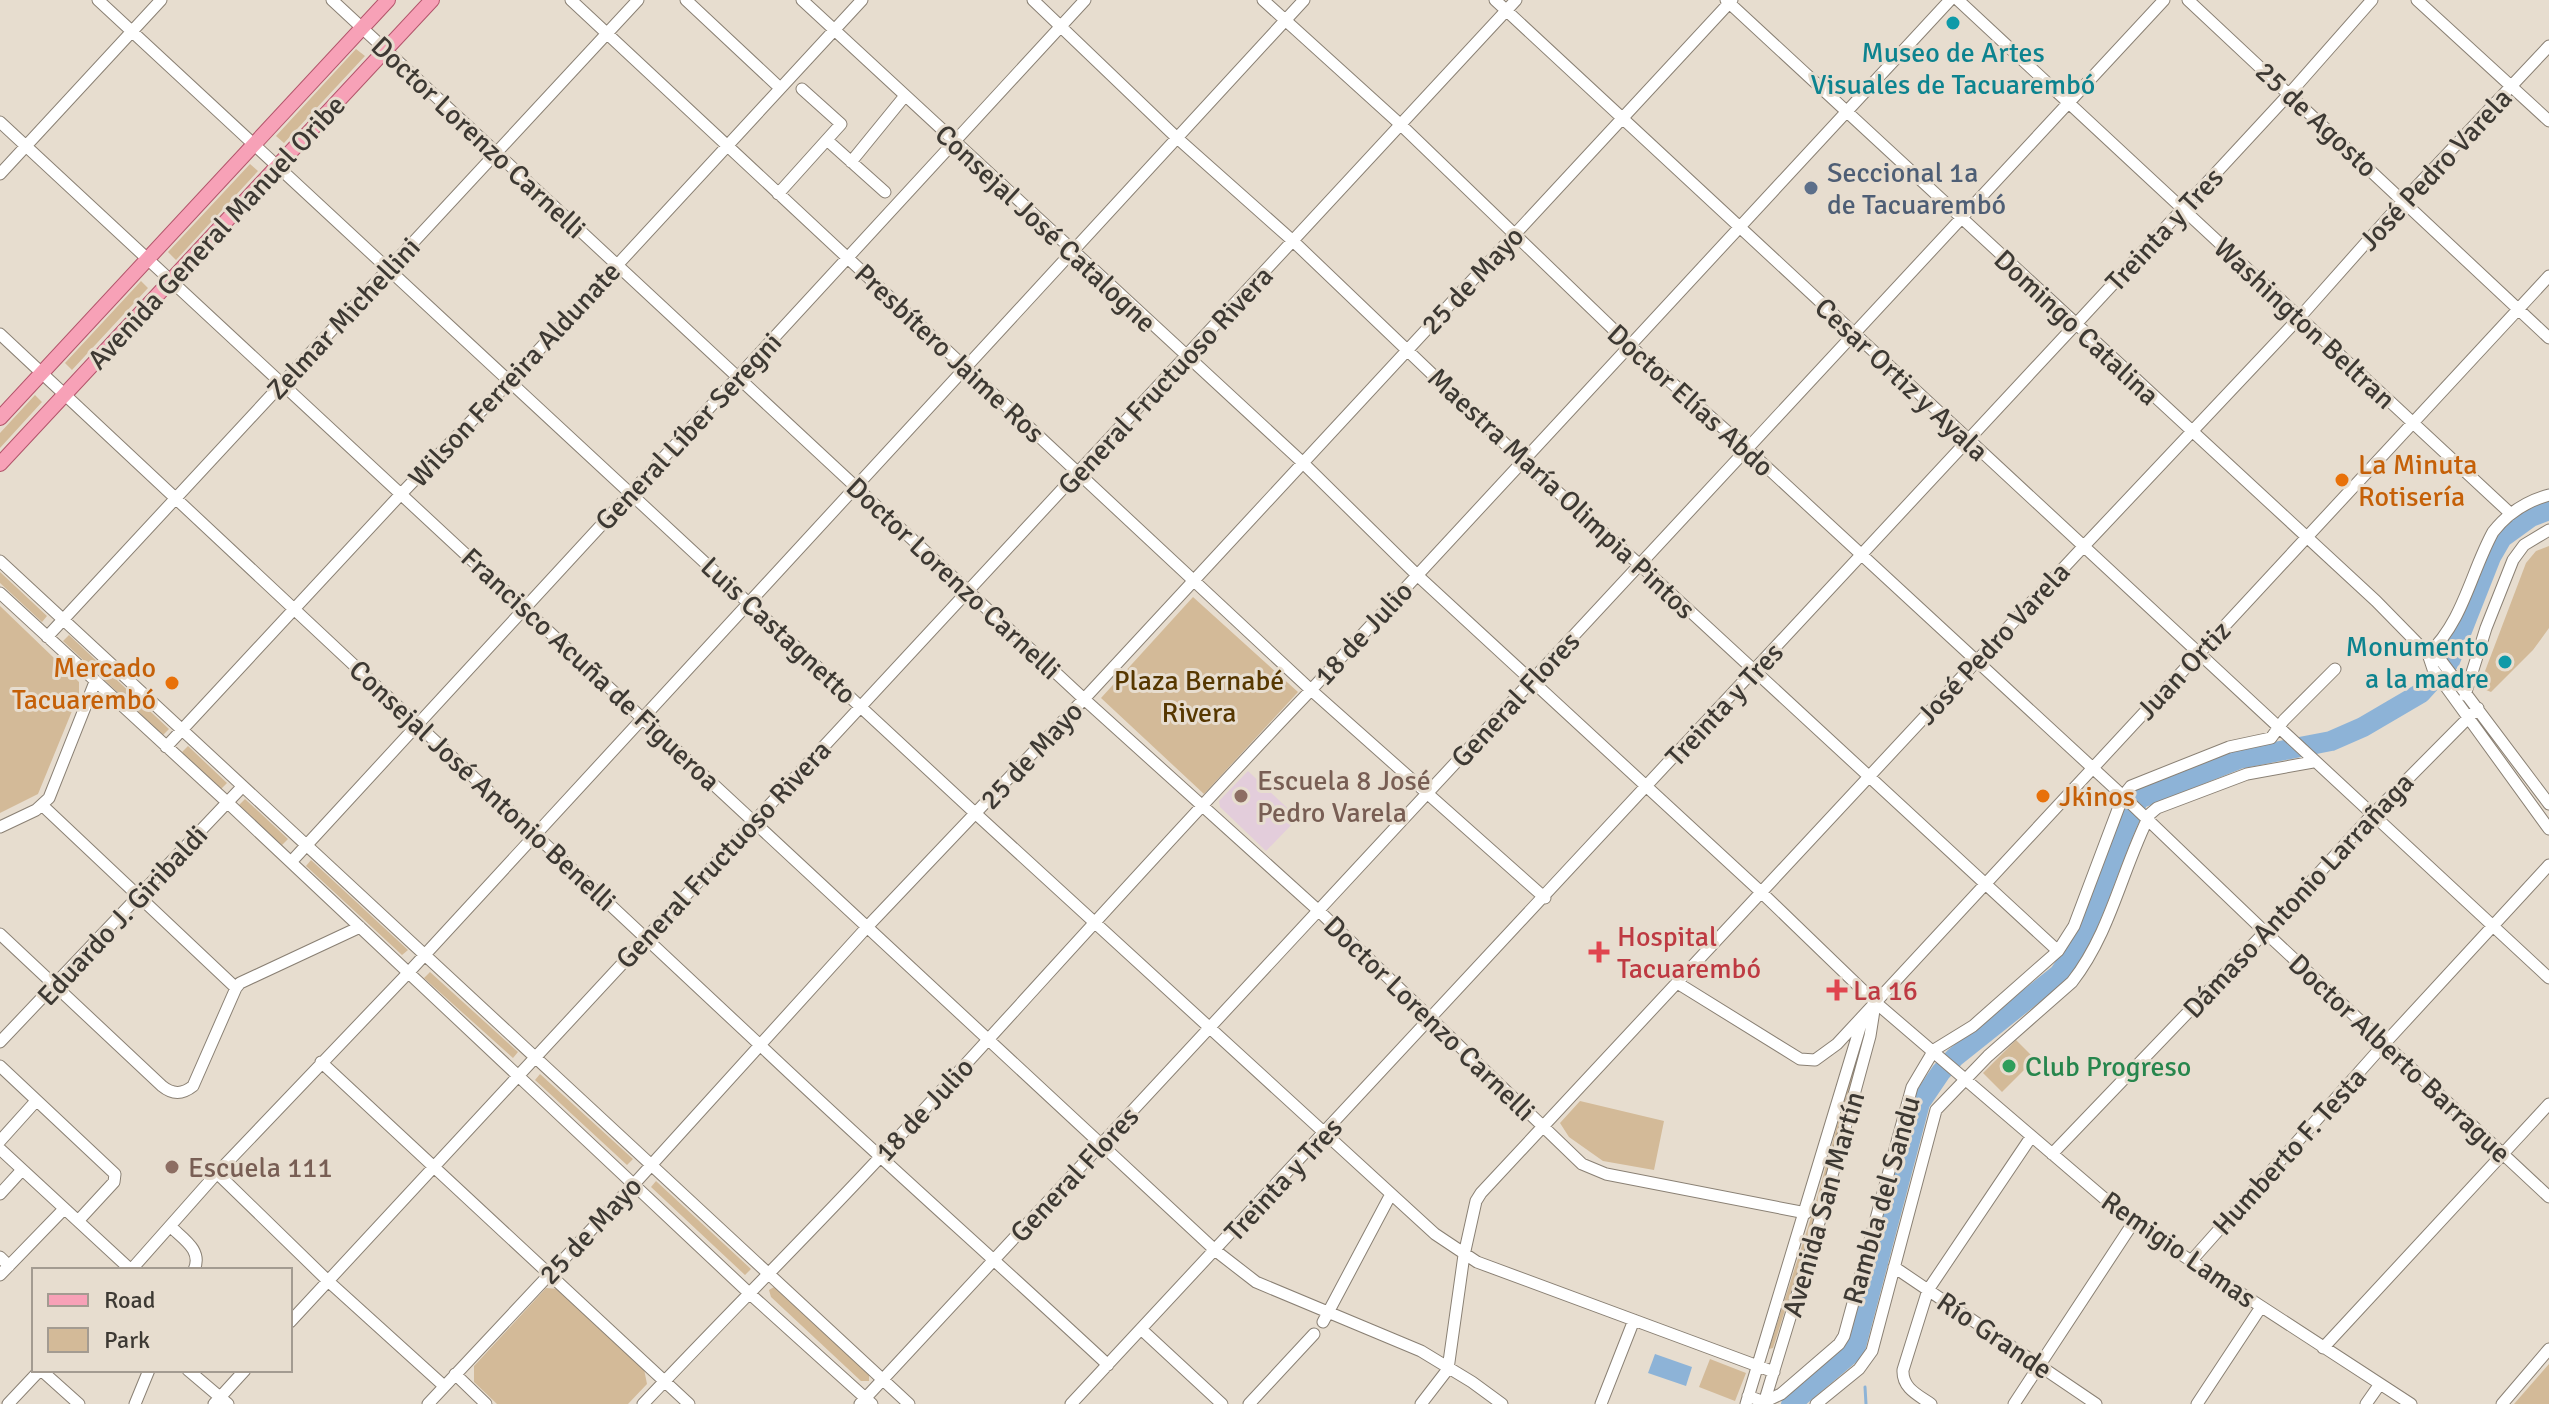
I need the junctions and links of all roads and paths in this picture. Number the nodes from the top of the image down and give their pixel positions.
1 (98, 0) edge
2 (161, 0) edge
3 (332, 0) edge
4 (388, 0) edge
5 (432, 0) edge
6 (571, 0) edge
7 (638, 0) edge
8 (686, 0) edge
9 (802, 0) edge
10 (862, 0) edge
11 (1033, 0) edge
12 (1085, 0) edge
13 (1263, 0) edge
14 (1304, 0) edge
15 (1495, 0) edge
16 (1516, 0) edge
17 (1950, 0) edge
18 (1958, 0) edge
19 (2164, 0) edge
20 (2188, 0) edge
21 (2372, 0) edge
22 (2417, 0) edge
23 (1729, 1) edge
24 (1506, 11) junction
25 (1286, 20) junction
26 (1061, 26) junction
27 (362, 28) junction
28 (834, 30) junction
29 (132, 31) junction
30 (607, 33) junction
31 (2549, 46) edge
32 (386, 49) junction
33 (2512, 86) junction
34 (780, 88) junction
35 (802, 89) dead end
36 (2290, 93) junction
37 (904, 97) junction
38 (2070, 103) junction
39 (1845, 112) junction
40 (1623, 119) junction
41 (2549, 121) edge
42 (0, 122) edge
43 (1401, 125) junction
44 (1176, 137) junction
45 (828, 141) junction
46 (955, 142) junction
47 (255, 143) junction
48 (27, 146) junction
49 (726, 147) junction
50 (497, 152) junction
51 (851, 162) junction
52 (279, 165) junction
53 (0, 174) edge
54 (885, 192) dead end
55 (778, 194) junction
56 (2403, 201) junction
57 (2182, 209) junction
58 (1960, 219) junction
59 (1740, 226) junction
60 (1516, 234) junction
61 (1293, 241) junction
62 (1073, 252) junction
63 (149, 258) junction
64 (848, 258) junction
65 (616, 264) junction
66 (390, 268) junction
67 (2549, 276) edge
68 (172, 280) junction
69 (2518, 309) junction
70 (2300, 317) junction
71 (2076, 324) junction
72 (0, 334) edge
73 (1853, 335) junction
74 (2549, 338) edge
75 (1630, 345) junction
76 (1407, 349) junction
77 (1186, 357) junction
78 (966, 369) junction
79 (41, 373) junction
80 (739, 376) junction
81 (511, 380) junction
82 (283, 383) junction
83 (65, 396) junction
84 (0, 418) edge
85 (2413, 423) junction
86 (2191, 433) junction
87 (1968, 441) junction
88 (1747, 449) junction
89 (1523, 461) junction
90 (1302, 462) junction
91 (0, 464) edge
92 (1079, 473) junction
93 (856, 487) junction
94 (632, 492) junction
95 (401, 494) junction
96 (2549, 495) edge
97 (176, 498) junction
98 (2511, 514) junction
99 (2549, 530) edge
100 (2307, 538) junction
101 (2083, 547) junction
102 (1860, 556) junction
103 (0, 561) edge
104 (1640, 565) junction
105 (1417, 575) junction
106 (1194, 580) junction
107 (968, 591) junction
108 (0, 593) edge
109 (750, 603) junction
110 (525, 608) junction
111 (294, 610) junction
112 (63, 619) junction
113 (47, 637) junction
114 (2198, 654) junction
115 (2428, 654) junction
116 (1977, 661) junction
117 (2335, 669) dead end
118 (1754, 671) junction
119 (1533, 680) junction
120 (95, 682) junction
121 (1311, 690) junction
122 (2459, 692) junction
123 (1084, 699) junction
124 (861, 706) junction
125 (2474, 712) junction
126 (643, 718) junction
127 (418, 723) junction
128 (2279, 728) junction
129 (182, 730) junction
130 (166, 747) junction
131 (2311, 759) junction
132 (2092, 768) junction
133 (1869, 777) junction
134 (242, 787) junction
135 (1647, 787) junction
136 (1428, 794) junction
137 (2126, 799) junction
138 (228, 803) junction
139 (2549, 804) edge
140 (43, 806) junction
141 (1201, 806) junction
142 (975, 813) junction
143 (2372, 815) junction
144 (2143, 818) junction
145 (754, 821) junction
146 (0, 827) edge
147 (2549, 829) edge
148 (535, 835) junction
149 (307, 844) junction
150 (291, 862) junction
151 (2549, 865) edge
152 (1984, 883) junction
153 (1761, 892) junction
154 (139, 897) junction
155 (1545, 898) junction
156 (1320, 912) junction
157 (1096, 924) junction
158 (2494, 924) junction
159 (868, 926) junction
160 (360, 927) junction
161 (2265, 932) junction
162 (0, 934) edge
163 (647, 937) junction
164 (2058, 951) junction
165 (425, 955) junction
166 (409, 972) junction
167 (2549, 978) edge
168 (1679, 984) junction
169 (56, 986) junction
170 (236, 988) junction
171 (1875, 1002) junction
172 (1864, 1017) junction
173 (1431, 1019) junction
174 (1210, 1029) junction
175 (988, 1039) junction
176 (0, 1042) edge
177 (2385, 1043) junction
178 (760, 1046) junction
179 (1936, 1052) junction
180 (536, 1057) junction
181 (321, 1062) junction
182 (0, 1066) edge
183 (519, 1075) junction
184 (1964, 1076) junction
185 (36, 1101) junction
186 (2549, 1104) edge
187 (1543, 1127) junction
188 (1324, 1134) junction
189 (2031, 1137) junction
190 (0, 1141) edge
191 (1103, 1144) junction
192 (0, 1149) edge
193 (2052, 1154) junction
194 (2503, 1154) junction
195 (880, 1157) junction
196 (653, 1164) junction
197 (433, 1168) junction
198 (22, 1170) junction
199 (217, 1173) junction
200 (635, 1183) junction
201 (0, 1194) edge
202 (1391, 1194) junction
203 (2549, 1197) edge
204 (64, 1209) junction
205 (1806, 1213) junction
206 (78, 1221) junction
207 (2133, 1223) junction
208 (170, 1226) junction
209 (1216, 1251) junction
210 (1464, 1255) junction
211 (994, 1259) junction
212 (2192, 1260) junction
213 (5, 1261) edge
214 (1894, 1267) junction
215 (129, 1268) edge
216 (133, 1268) edge
217 (195, 1268) edge
218 (768, 1272) junction
219 (549, 1274) junction
220 (0, 1275) edge
221 (328, 1281) junction
222 (1928, 1290) junction
223 (749, 1293) junction
224 (2261, 1307) junction
225 (1325, 1317) junction
226 (292, 1320) edge
227 (1634, 1320) junction
228 (1141, 1329) junction
229 (1314, 1334) dead end
230 (2323, 1348) junction
231 (2549, 1349) edge
232 (1108, 1365) junction
233 (2040, 1365) junction
234 (1758, 1366) junction
235 (1448, 1369) junction
236 (38, 1372) edge
237 (42, 1372) edge
238 (148, 1372) edge
239 (190, 1372) edge
240 (244, 1372) edge
241 (1774, 1372) junction
242 (455, 1374) junction
243 (882, 1380) junction
244 (665, 1381) junction
245 (2380, 1384) junction
246 (444, 1386) junction
247 (1747, 1400) edge
248 (221, 1402) edge
249 (866, 1402) edge
250 (1764, 1403) edge
251 (8, 1404) edge
252 (79, 1404) edge
253 (135, 1404) edge
254 (428, 1404) edge
255 (486, 1404) edge
256 (643, 1404) edge
257 (689, 1404) edge
258 (909, 1404) edge
259 (1071, 1404) edge
260 (1222, 1404) edge
261 (1249, 1404) edge
262 (1421, 1404) edge
263 (1502, 1404) edge
264 (1601, 1404) edge
265 (1816, 1404) edge
266 (1931, 1404) edge
267 (2014, 1404) edge
268 (2096, 1404) edge
269 (2197, 1404) edge
270 (2366, 1404) edge
271 (2411, 1404) edge
272 (2502, 1404) edge

1 - 29 street, Luis Castagnetto
2 - 29 street
3 - 27 street, Doctor Lorenzo Carnelli
4 - 27 main road, Avenida General Manuel Oribe
5 - 32 main road, Avenida General Manuel Oribe
6 - 30 street, Presbítero Jaime Ros
7 - 30 street, Zelmar Michellini
8 - 34 street
9 - 28 street, Consejal José Catalogne
10 - 28 street, Wilson Ferreira Aldunate
11 - 26 street, Maestra María Olimpia Pintos
12 - 26 street, General Líber Seregni
13 - 25 street, Doctor Elías Abdo
14 - 25 street
15 - 24 street, Cesar Ortiz y Ayala
16 - 24 street, General Fructuoso Rivera
17 - 39 street, 18 de Julio
18 - 38 street, Washington Beltran
19 - 38 street, General Flores
20 - 36 street, 25 de Agosto
21 - 36 street, Treinta y Tres
22 - 33 street
23 - 39 street, Domingo Catalina
23 - 40 street, 25 de Mayo
24 - 40 street, Cesar Ortiz y Ayala
24 - 43 street, General Fructuoso Rivera
25 - 43 street, Doctor Elías Abdo
25 - 44 street
26 - 44 street, Maestra María Olimpia Pintos
26 - 46 street, General Líber Seregni
27 - 32 street, Doctor Lorenzo Carnelli
27 - 47 main road, Avenida General Manuel Oribe
28 - 34 street, Wilson Ferreira Aldunate
28 - 37 street, Consejal José Catalogne
29 - 47 street, Luis Castagnetto
29 - 48 street
30 - 49 street, Presbítero Jaime Ros
30 - 50 street, Zelmar Michellini
31 - 33 street, José Pedro Varela
32 - 50 street, Doctor Lorenzo Carnelli
32 - 52 main road, Avenida General Manuel Oribe
33 - 41 street
33 - 56 street, José Pedro Varela
34 - 49 street, Wilson Ferreira Aldunate
35 - 45 street
36 - 56 street, 25 de Agosto
36 - 57 street, Treinta y Tres
37 - 46 street, Consejal José Catalogne
37 - 51 street
38 - 57 street, Washington Beltran
38 - 58 street, General Flores
39 - 58 street, Domingo Catalina
39 - 59 street, 18 de Julio
40 - 59 street, Cesar Ortiz y Ayala
40 - 60 street, 25 de Mayo
42 - 48 street, Francisco Acuña de Figueroa
43 - 60 street, Doctor Elías Abdo
43 - 61 street, General Fructuoso Rivera
44 - 61 street, Maestra María Olimpia Pintos
44 - 62 street
45 - 51 street
45 - 55 street
46 - 62 street, Consejal José Catalogne
46 - 64 street, General Líber Seregni
47 - 52 street, Luis Castagnetto
47 - 63 main road, Avenida General Manuel Oribe
48 - 53 street
48 - 63 street, Francisco Acuña de Figueroa
49 - 55 street, Presbítero Jaime Ros
49 - 65 street, Wilson Ferreira Aldunate
50 - 65 street, Doctor Lorenzo Carnelli
50 - 66 street, Zelmar Michellini
51 - 54 street
52 - 66 street, Luis Castagnetto
52 - 68 main road, Avenida General Manuel Oribe
55 - 64 street, Presbítero Jaime Ros
56 - 69 street, 25 de Agosto
56 - 70 street, José Pedro Varela
57 - 70 street, Washington Beltran
57 - 71 street, Treinta y Tres
58 - 71 street, Domingo Catalina
58 - 73 street, General Flores
59 - 73 street, Cesar Ortiz y Ayala
59 - 75 street, 18 de Julio
60 - 75 street, Doctor Elías Abdo
60 - 76 street, 25 de Mayo
61 - 76 street, Maestra María Olimpia Pintos
61 - 77 street, General Fructuoso Rivera
62 - 77 street, Consejal José Catalogne
62 - 78 street
63 - 68 street, Francisco Acuña de Figueroa
63 - 79 main road, Avenida General Manuel Oribe
64 - 78 street, Presbítero Jaime Ros
64 - 80 street, General Líber Seregni
65 - 80 street, Doctor Lorenzo Carnelli
65 - 81 street, Wilson Ferreira Aldunate
66 - 81 street, Luis Castagnetto
66 - 82 street, Zelmar Michellini
67 - 69 street, Juan Ortiz
68 - 82 street, Francisco Acuña de Figueroa
68 - 83 main road, Avenida General Manuel Oribe
69 - 74 street, 25 de Agosto
69 - 85 street, Juan Ortiz
70 - 85 street, Washington Beltran
70 - 86 street, José Pedro Varela
71 - 86 street, Domingo Catalina
71 - 87 street, Treinta y Tres
72 - 79 street, Consejal José Antonio Benelli
73 - 87 street, Cesar Ortiz y Ayala
73 - 88 street, General Flores
75 - 88 street, Doctor Elías Abdo
75 - 89 street, 18 de Julio
76 - 89 street, Maestra María Olimpia Pintos
76 - 90 street, 25 de Mayo
77 - 90 street, Consejal José Catalogne
77 - 92 street, General Fructuoso Rivera
78 - 92 street, Presbítero Jaime Ros
78 - 93 street
79 - 83 street, Consejal José Antonio Benelli
79 - 84 main road, Avenida General Manuel Oribe
80 - 93 street, Doctor Lorenzo Carnelli
80 - 94 street, General Líber Seregni
81 - 94 street, Luis Castagnetto
81 - 95 street, Wilson Ferreira Aldunate
82 - 95 street, Francisco Acuña de Figueroa
82 - 97 street, Zelmar Michellini
83 - 91 main road, Avenida General Manuel Oribe
83 - 97 street, Consejal José Antonio Benelli
85 - 98 street, Washington Beltran
85 - 100 street, Juan Ortiz
86 - 100 street, Domingo Catalina
86 - 101 street, José Pedro Varela
87 - 101 street, Cesar Ortiz y Ayala
87 - 102 street, Treinta y Tres
88 - 102 street, Doctor Elías Abdo
88 - 104 street, General Flores
89 - 104 street, Maestra María Olimpia Pintos
89 - 105 street, 18 de Julio
90 - 105 street, Consejal José Catalogne
90 - 106 street, 25 de Mayo
92 - 106 street, Presbítero Jaime Ros
92 - 107 street, General Fructuoso Rivera
93 - 107 street, Doctor Lorenzo Carnelli
93 - 109 street
94 - 109 street, Luis Castagnetto
94 - 110 street, General Líber Seregni
95 - 110 street, Francisco Acuña de Figueroa
95 - 111 street, Wilson Ferreira Aldunate
96 - 98 street
97 - 111 street, Consejal José Antonio Benelli
97 - 112 street, Zelmar Michellini
98 - 115 street
99 - 122 street
100 - 114 street, Juan Ortiz
100 - 115 street, Domingo Catalina
101 - 114 street, Cesar Ortiz y Ayala
101 - 116 street, José Pedro Varela
102 - 116 street, Doctor Elías Abdo
102 - 118 street, Treinta y Tres
103 - 112 street
104 - 118 street, Maestra María Olimpia Pintos
104 - 119 street, General Flores
105 - 119 street, Consejal José Catalogne
105 - 121 street, 18 de Julio
106 - 121 street, Presbítero Jaime Ros
106 - 123 street, 25 de Mayo
107 - 123 street, Doctor Lorenzo Carnelli
107 - 124 street, General Fructuoso Rivera
108 - 113 street
109 - 124 street, Luis Castagnetto
109 - 126 street
110 - 126 street, Francisco Acuña de Figueroa
110 - 127 street, General Líber Seregni
111 - 127 street, Consejal José Antonio Benelli
111 - 129 street, Wilson Ferreira Aldunate
112 - 113 street, Zelmar Michellini
112 - 129 street
113 - 120 street
114 - 128 street, Cesar Ortiz y Ayala
114 - 132 street, Juan Ortiz
115 - 122 street, Domingo Catalina
116 - 132 street, Doctor Elías Abdo
116 - 133 street, José Pedro Varela
117 - 128 street
118 - 133 street, Maestra María Olimpia Pintos
118 - 135 street, Treinta y Tres
119 - 135 street, Consejal José Catalogne
119 - 136 street, General Flores
120 - 130 street
120 - 140 street
121 - 136 street, Presbítero Jaime Ros
121 - 141 street, 18 de Julio
122 - 125 street
123 - 141 street, Doctor Lorenzo Carnelli
123 - 142 street, 25 de Mayo
124 - 142 street, Luis Castagnetto
124 - 145 street, General Fructuoso Rivera
125 - 139 street
125 - 143 street, Dámaso Antonio Larrañaga
125 - 147 street
126 - 145 street, Francisco Acuña de Figueroa
126 - 148 street
127 - 148 street, Consejal José Antonio Benelli
127 - 149 street, General Líber Seregni
128 - 131 street, Cesar Ortiz y Ayala
128 - 137 street
129 - 130 street, Wilson Ferreira Aldunate
129 - 134 street
130 - 138 street
131 - 143 street, Cesar Ortiz y Ayala
131 - 144 street
132 - 137 street, Doctor Elías Abdo
132 - 152 street, Juan Ortiz
133 - 152 street, Maestra María Olimpia Pintos
133 - 153 street, José Pedro Varela
134 - 138 street, Eduardo J. Giribaldi
134 - 149 street
135 - 153 street, Consejal José Catalogne
135 - 155 street, Treinta y Tres
136 - 155 street, Presbítero Jaime Ros
136 - 156 street, General Flores
137 - 144 street, Doctor Alberto Barrague
137 - 164 street, Rambla del Sandu
138 - 150 street
138 - 154 street, Eduardo J. Giribaldi
140 - 146 street
140 - 154 street
141 - 156 street, Doctor Lorenzo Carnelli
141 - 157 street, 18 de Julio
142 - 157 street, Luis Castagnetto
142 - 159 street, 25 de Mayo
143 - 158 street, Cesar Ortiz y Ayala
143 - 161 street, Dámaso Antonio Larrañaga
144 - 161 street, Doctor Alberto Barrague
144 - 184 street
145 - 159 street, Francisco Acuña de Figueroa
145 - 163 street, General Fructuoso Rivera
148 - 163 street, Consejal José Antonio Benelli
148 - 165 street
149 - 150 street, General Líber Seregni
149 - 165 street
150 - 160 street
151 - 158 street, Humberto F. Testa
152 - 164 street, Maestra María Olimpia Pintos
152 - 171 street, Juan Ortiz
153 - 168 street, José Pedro Varela
153 - 171 street, Consejal José Catalogne
154 - 169 street, Eduardo J. Giribaldi
154 - 170 street
155 - 173 street, Treinta y Tres
156 - 173 street, Doctor Lorenzo Carnelli
156 - 174 street, General Flores
157 - 174 street, Luis Castagnetto
157 - 175 street, 18 de Julio
158 - 167 street, Cesar Ortiz y Ayala
158 - 177 street, Humberto F. Testa
159 - 175 street, Francisco Acuña de Figueroa
159 - 178 street, 25 de Mayo
160 - 166 street
160 - 170 street
161 - 177 street, Doctor Alberto Barrague
161 - 193 street, Dámaso Antonio Larrañaga
162 - 169 street
163 - 178 street, Consejal José Antonio Benelli
163 - 180 street, General Fructuoso Rivera
164 - 179 street, Rambla del Sandu
165 - 166 street
165 - 180 street
166 - 181 street
166 - 183 street
168 - 172 street, Juan Ortiz
168 - 187 street, José Pedro Varela
169 - 170 street
169 - 176 street, Eduardo J. Giribaldi
171 - 172 street, Juan Ortiz
171 - 179 street, Consejal José Catalogne
171 - 241 street, Avenida San Martín
172 - 205 street, Avenida San Martín
173 - 187 street, Doctor Lorenzo Carnelli
173 - 188 street, Treinta y Tres
174 - 188 street, Luis Castagnetto
174 - 191 street, General Flores
175 - 191 street, Francisco Acuña de Figueroa
175 - 195 street, 18 de Julio
177 - 194 street, Doctor Alberto Barrague
177 - 212 street, Humberto F. Testa
178 - 195 street, Consejal José Antonio Benelli
178 - 196 street, 25 de Mayo
179 - 184 street, Consejal José Catalogne
179 - 250 street, Rambla del Sandu
180 - 183 street, General Fructuoso Rivera
180 - 196 street
181 - 197 street
181 - 199 street
182 - 185 street
183 - 197 street, General Fructuoso Rivera
183 - 200 street
184 - 189 street, Remigio Lamas
184 - 214 street
185 - 190 street
185 - 206 street
186 - 194 street
187 - 205 street, Doctor Lorenzo Carnelli
187 - 210 street, José Pedro Varela
188 - 202 street, Luis Castagnetto
188 - 209 street, Treinta y Tres
189 - 193 street, Remigio Lamas
189 - 222 street
191 - 209 street, Francisco Acuña de Figueroa
191 - 211 street, General Flores
192 - 198 street
193 - 207 street, Remigio Lamas
194 - 203 street, Doctor Alberto Barrague
194 - 230 street
195 - 211 street, Consejal José Antonio Benelli
195 - 218 street, 18 de Julio
196 - 200 street, 25 de Mayo
196 - 218 street
197 - 219 street
197 - 221 street, General Fructuoso Rivera
198 - 201 street
198 - 204 street
199 - 208 street
199 - 221 street
200 - 219 street, 25 de Mayo
200 - 223 street
202 - 210 street, Luis Castagnetto
202 - 225 street
204 - 206 street
204 - 213 street
205 - 234 street, Avenida San Martín
206 - 215 street
207 - 212 street, Remigio Lamas
207 - 233 street
208 - 216 street
208 - 217 street
209 - 225 street, Francisco Acuña de Figueroa
209 - 228 street, Treinta y Tres
210 - 227 street, Luis Castagnetto
210 - 235 street, José Pedro Varela
211 - 232 street, Consejal José Antonio Benelli
211 - 243 street, General Flores
212 - 224 street, Remigio Lamas
213 - 220 street
214 - 222 street, Río Grande
214 - 265 street
218 - 223 street, 18 de Julio
218 - 243 street
219 - 242 street, 25 de Mayo
219 - 244 street
221 - 226 street, General Fructuoso Rivera
221 - 246 street
222 - 233 street, Río Grande
222 - 266 street
223 - 244 street, 18 de Julio
223 - 249 street
224 - 230 street, Remigio Lamas
224 - 269 street
225 - 235 street, Francisco Acuña de Figueroa
227 - 234 street, Luis Castagnetto
227 - 264 street
228 - 232 street, Treinta y Tres
228 - 260 street
229 - 261 street
230 - 245 street, Remigio Lamas
231 - 272 street
232 - 259 street, Treinta y Tres
233 - 267 street
233 - 268 street, Río Grande
234 - 241 street, Luis Castagnetto
234 - 247 street, Avenida San Martín
235 - 262 street
235 - 263 street, Francisco Acuña de Figueroa
236 - 251 street
237 - 252 street
238 - 253 street
239 - 248 street
240 - 248 street
241 - 250 street, Avenida San Martín
242 - 246 street, 25 de Mayo
242 - 255 street
243 - 249 street, General Flores
243 - 258 street
244 - 256 street, 18 de Julio
244 - 257 street
245 - 270 street
245 - 271 street, Remigio Lamas
246 - 254 street, 25 de Mayo
247 - 250 street

